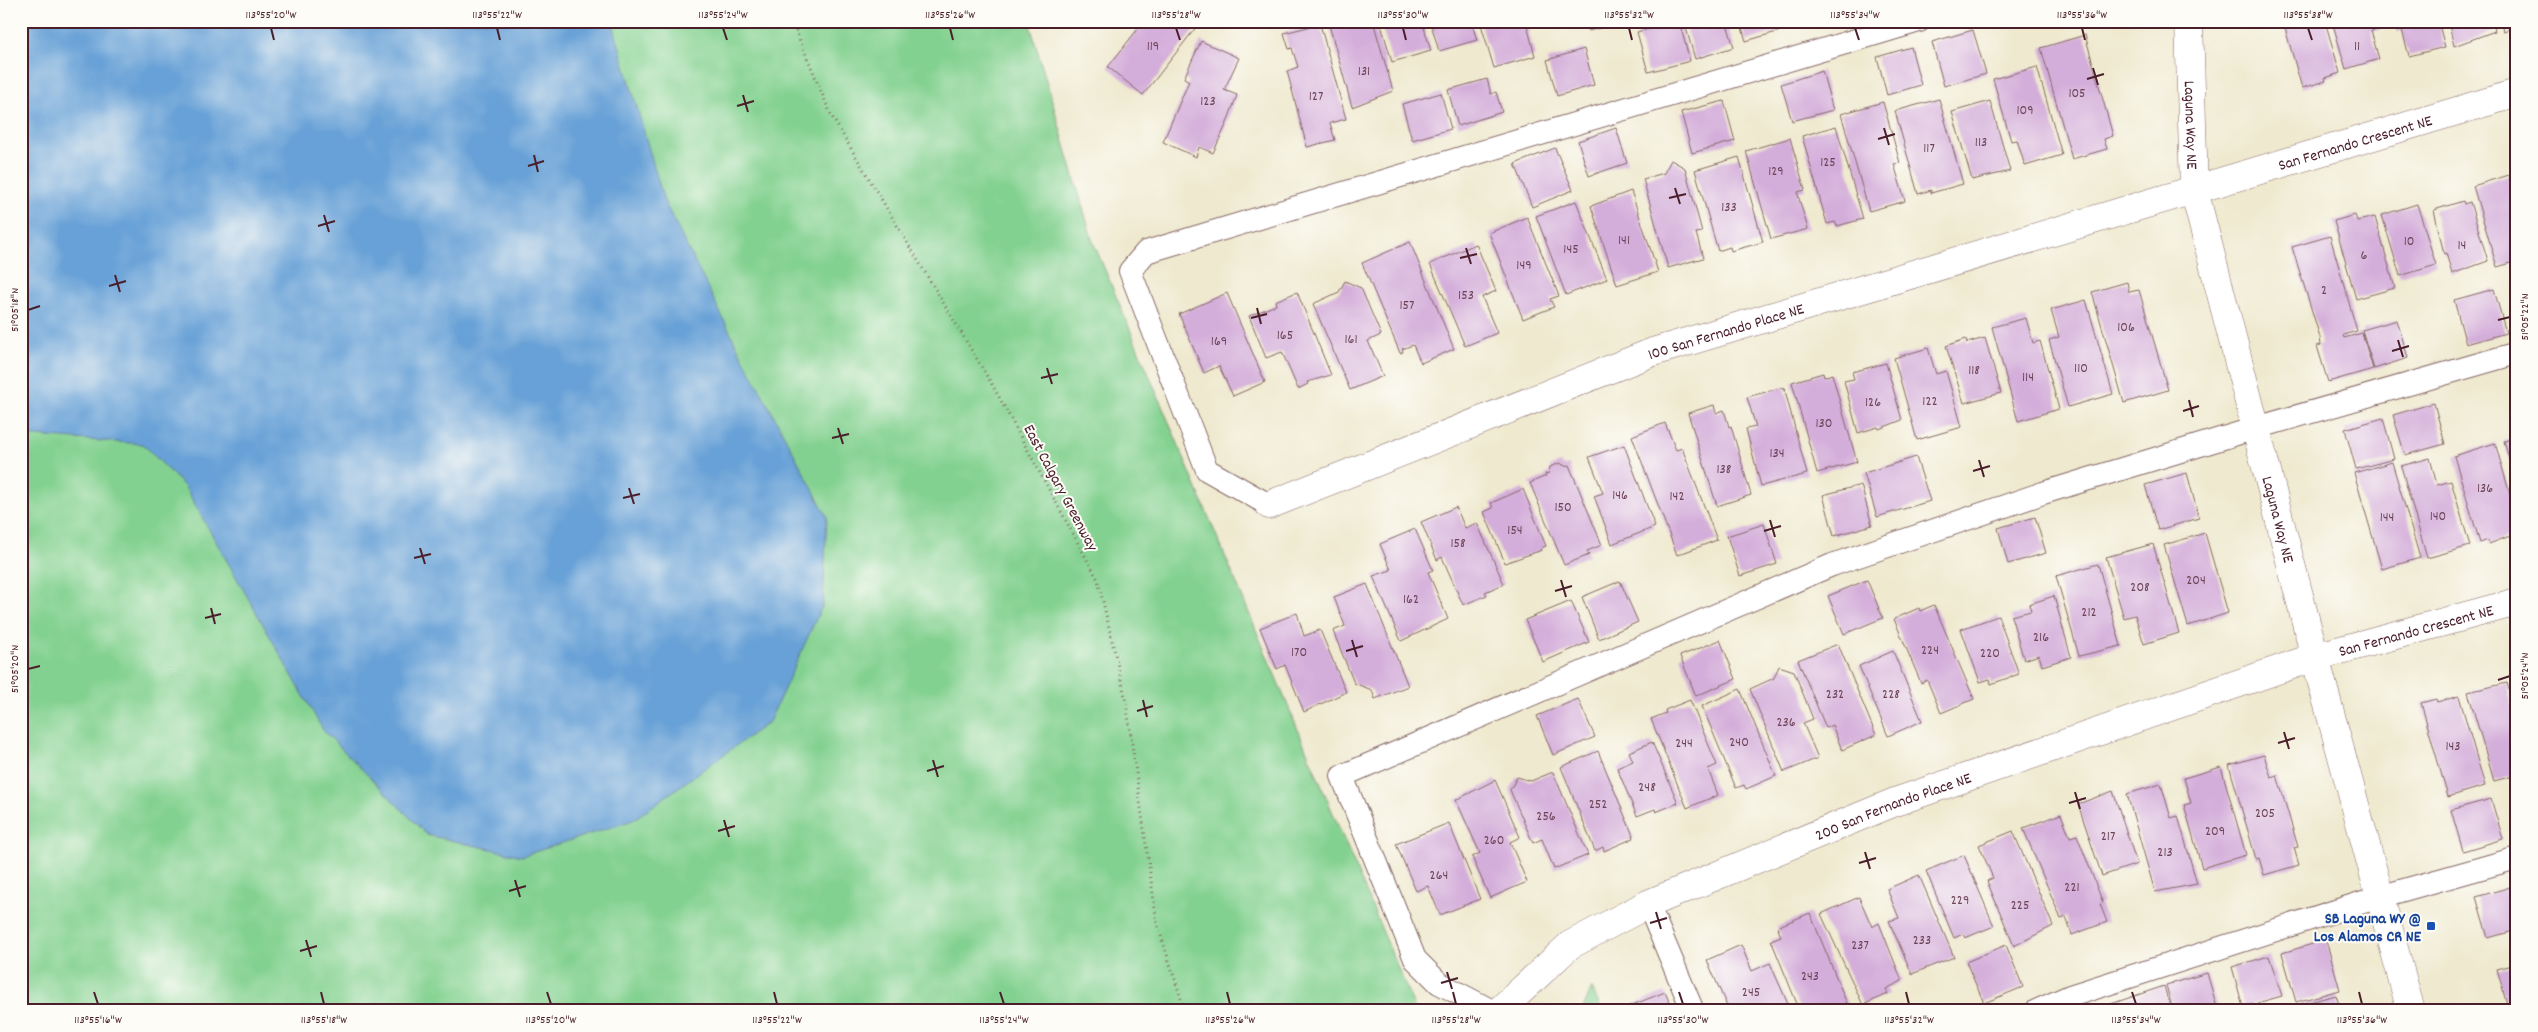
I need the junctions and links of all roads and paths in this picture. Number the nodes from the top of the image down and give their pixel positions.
1 (792, 21) edge
2 (1919, 21) edge
3 (2189, 21) edge
4 (2517, 92) edge
5 (2194, 190) junction
6 (2517, 353) edge
7 (2256, 428) junction
8 (1269, 505) joint
9 (2517, 602) edge
10 (2315, 657) junction
11 (2517, 858) edge
12 (2379, 897) junction
13 (1648, 904) junction
14 (1185, 1011) edge
15 (1492, 1011) edge
16 (1499, 1011) edge
17 (1693, 1011) edge
18 (2036, 1011) edge
19 (2411, 1011) edge

1 - 14 path, East Calgary Greenway
2 - 8 lane
3 - 5 street, Laguna Way NE
4 - 5 street, San Fernando Crescent NE
5 - 7 street, Laguna Way NE
5 - 8 street, 100 San Fernando Place NE
6 - 7 lane
7 - 10 street, Laguna Way NE
7 - 15 lane
9 - 10 street, San Fernando Crescent NE
10 - 12 street, Laguna Way NE
10 - 13 street, 200 San Fernando Place NE
11 - 12 lane
12 - 18 lane
12 - 19 street, Laguna Way NE
13 - 16 street, 200 San Fernando Place NE
13 - 17 lane

